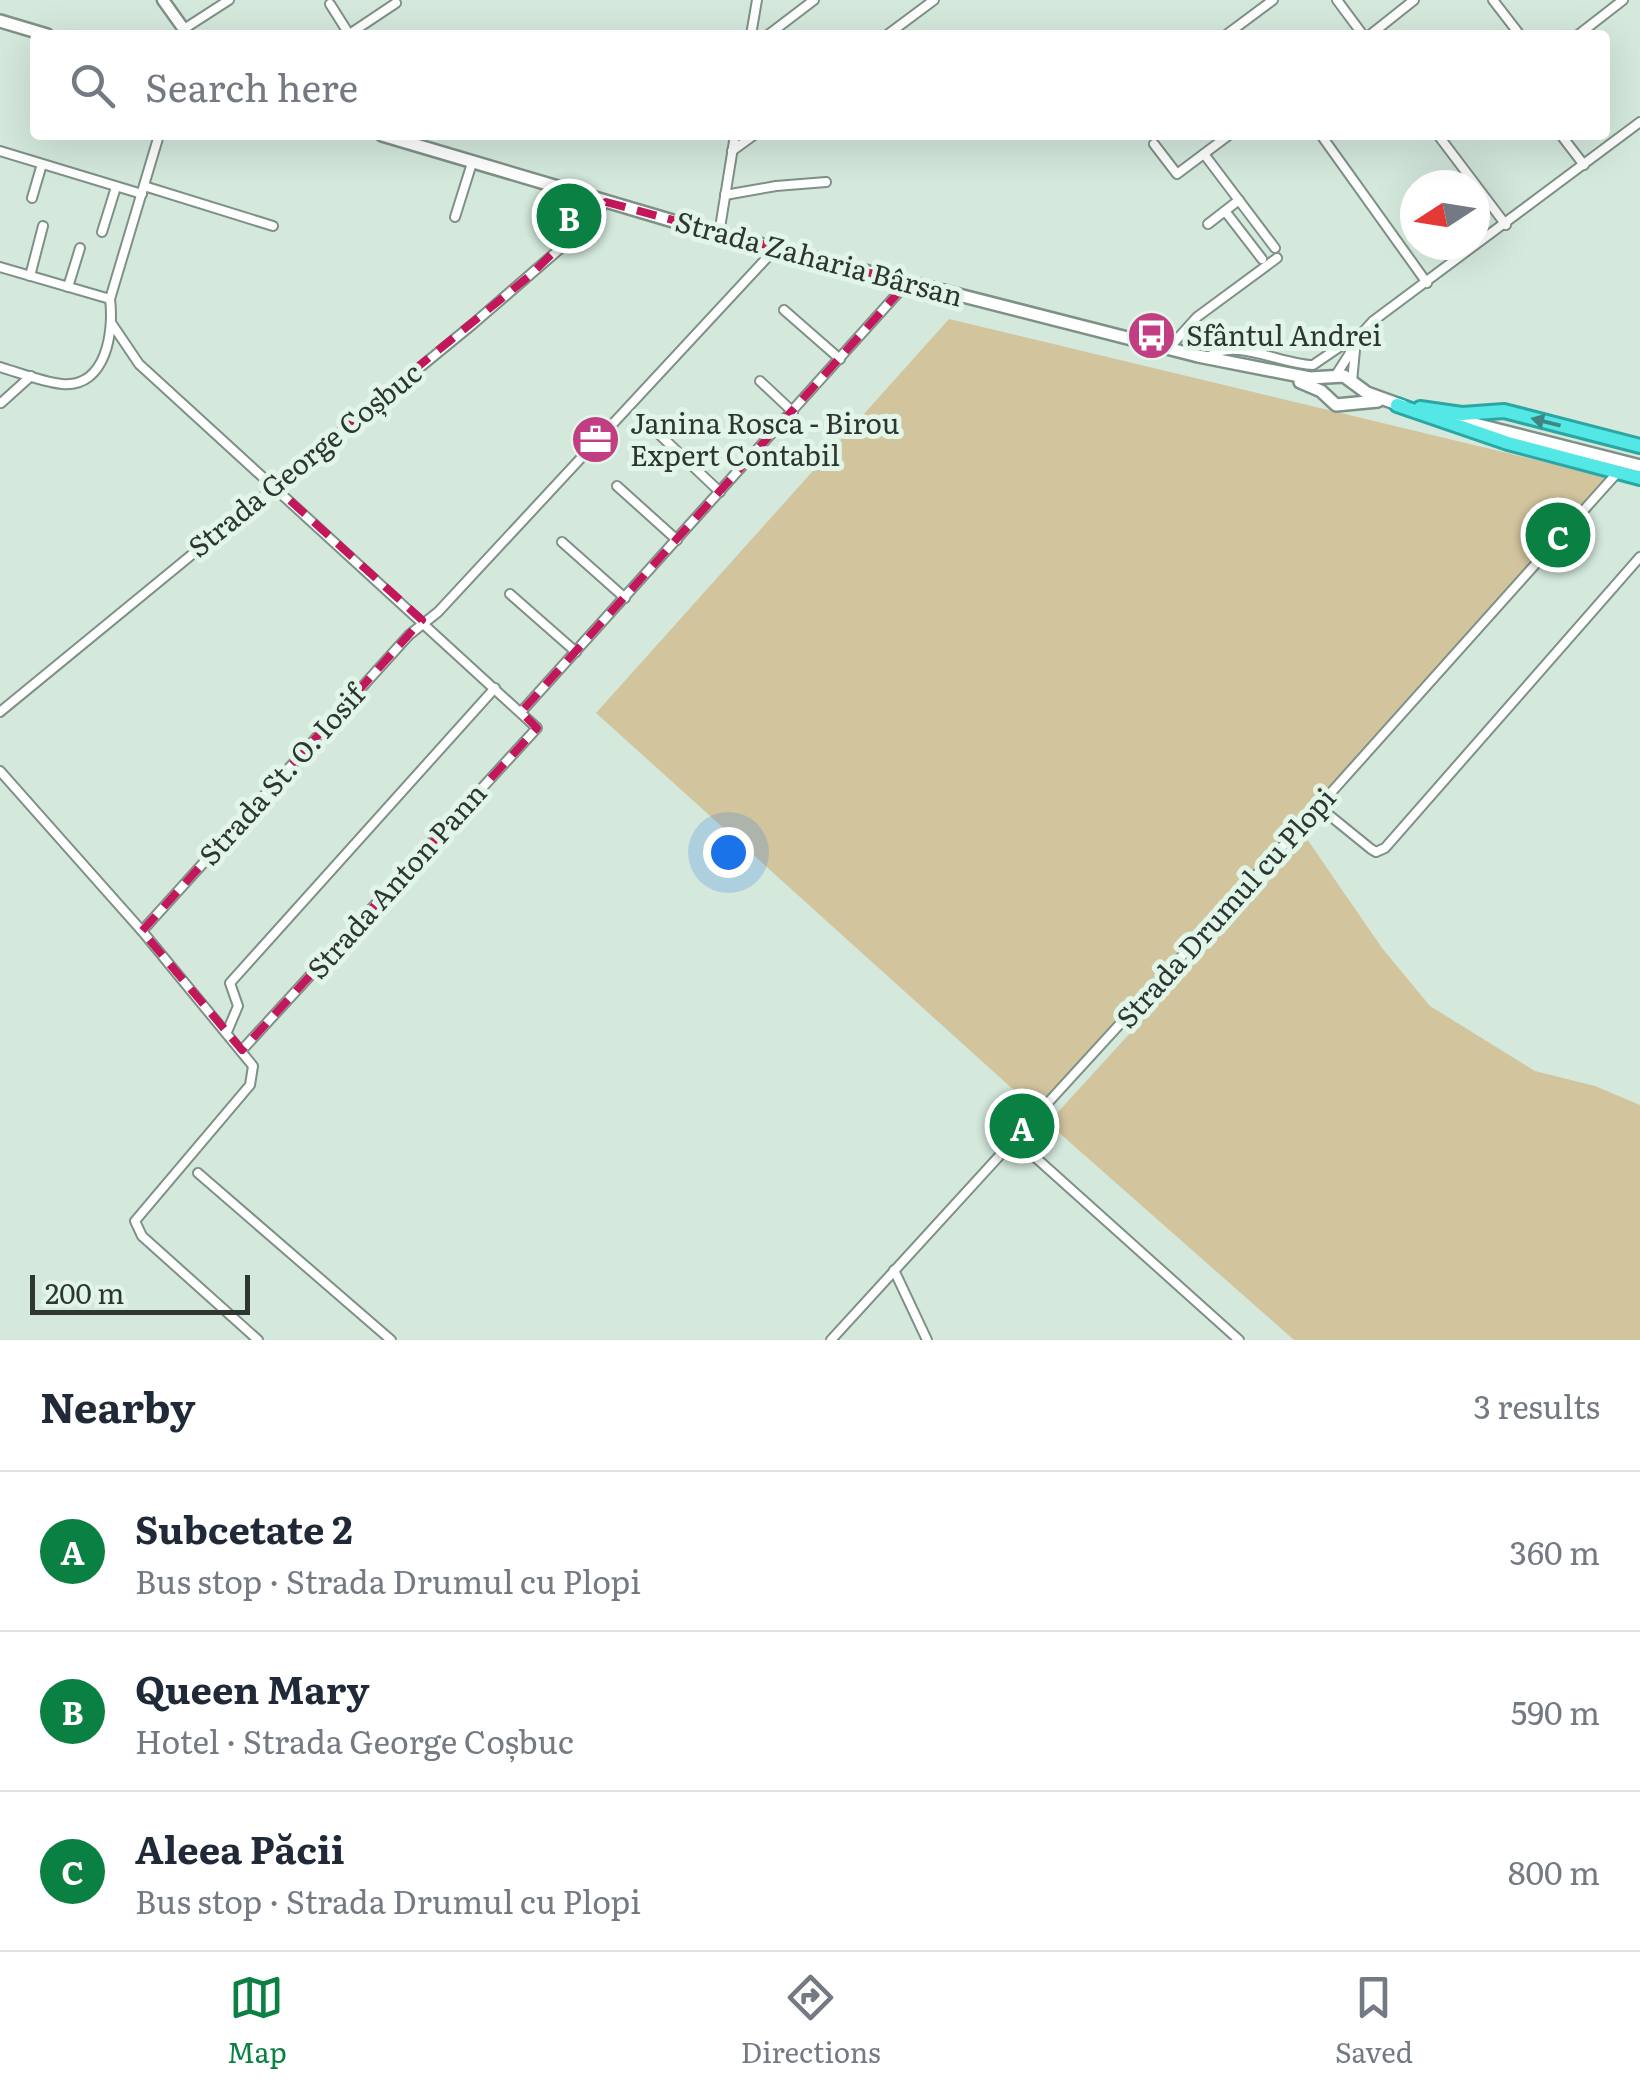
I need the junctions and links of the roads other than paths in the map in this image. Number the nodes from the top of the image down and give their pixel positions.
1 (163, 0) edge
2 (229, 0) edge
3 (757, 0) edge
4 (814, 0) edge
5 (934, 0) edge
6 (1273, 0) edge
7 (1336, 0) edge
8 (1347, 0) edge
9 (1414, 0) edge
10 (1493, 0) edge
11 (1623, 0) edge
12 (330, 4) dead end
13 (396, 4) dead end
14 (1344, 10) junction
15 (0, 21) edge
16 (31, 30) edge
17 (185, 30) edge
18 (189, 30) edge
19 (346, 30) edge
20 (354, 30) edge
21 (752, 30) edge
22 (775, 30) edge
23 (895, 30) edge
24 (1233, 30) edge
25 (1360, 30) edge
26 (1371, 30) edge
27 (1516, 30) edge
28 (1584, 30) edge
29 (1640, 122) edge
30 (158, 140) edge
31 (399, 140) edge
32 (734, 140) edge
33 (747, 140) edge
34 (1222, 140) edge
35 (1325, 140) edge
36 (1445, 140) edge
37 (1566, 140) edge
38 (1154, 144) dead end
39 (0, 151) edge
40 (732, 151) junction
41 (1204, 154) junction
42 (472, 162) junction
43 (42, 164) junction
44 (1584, 165) junction
45 (826, 182) dead end
46 (116, 186) junction
47 (143, 190) junction
48 (725, 196) junction
49 (32, 198) dead end
50 (1238, 200) junction
51 (606, 202) junction
52 (1225, 211) junction
53 (455, 217) dead end
54 (1208, 224) dead end
55 (1506, 225) junction
56 (43, 226) dead end
57 (273, 226) dead end
58 (102, 232) dead end
59 (719, 234) junction
60 (80, 248) dead end
61 (776, 248) junction
62 (1274, 248) dead end
63 (1277, 258) dead end
64 (1262, 259) dead end
65 (0, 267) edge
66 (30, 276) junction
67 (907, 282) junction
68 (1428, 283) junction
69 (68, 287) junction
70 (110, 298) junction
71 (784, 310) dead end
72 (112, 324) junction
73 (1364, 331) junction
74 (1170, 348) junction
75 (1355, 350) junction
76 (1206, 358) junction
77 (840, 359) junction
78 (0, 367) edge
79 (1260, 367) junction
80 (31, 376) junction
81 (1333, 377) junction
82 (760, 382) dead end
83 (1353, 383) junction
84 (1326, 395) junction
85 (1349, 401) junction
86 (1, 403) edge
87 (1392, 404) junction
88 (793, 412) junction
89 (661, 436) dead end
90 (1640, 446) edge
91 (1640, 466) edge
92 (1618, 472) junction
93 (1640, 478) edge
94 (273, 485) junction
95 (617, 486) dead end
96 (720, 492) junction
97 (677, 540) junction
98 (562, 542) dead end
99 (1640, 557) edge
100 (510, 594) dead end
101 (625, 598) junction
102 (424, 622) junction
103 (576, 652) junction
104 (495, 688) junction
105 (0, 711) edge
106 (522, 712) junction
107 (0, 772) edge
108 (1318, 806) junction
109 (142, 931) junction
110 (227, 1032) junction
111 (242, 1050) junction
112 (1015, 1140) junction
113 (198, 1173) dead end
114 (894, 1270) junction
115 (258, 1340) edge
116 (391, 1340) edge
117 (831, 1340) edge
118 (927, 1340) edge
119 (1239, 1340) edge

1 - 17 street
2 - 18 street
3 - 21 street
4 - 22 street
5 - 23 street
6 - 24 street
7 - 14 street
8 - 14 street
9 - 26 street
10 - 27 street
11 - 28 street
12 - 19 street
13 - 20 street
14 - 25 street
15 - 16 main road
29 - 44 street
30 - 47 street
31 - 42 main road, Strada Zaharia Bârsan
32 - 40 street
33 - 40 street
34 - 41 street
35 - 68 street
36 - 55 street
37 - 44 street
38 - 41 street
39 - 43 street
40 - 48 street
41 - 50 street
42 - 51 main road, Strada Zaharia Bârsan
42 - 53 street
43 - 46 street
43 - 49 street
44 - 55 street
45 - 48 street
46 - 47 street
46 - 58 street
47 - 57 street
47 - 70 street
48 - 59 street
50 - 52 street
50 - 62 street
51 - 59 main road, Strada Zaharia Bârsan
51 - 94 street, Strada George Coșbuc
52 - 54 street
52 - 64 street
55 - 68 street
56 - 66 street
59 - 61 main road, Strada Zaharia Bârsan
60 - 69 street
61 - 67 main road, Strada Zaharia Bârsan
61 - 102 street, Strada St. O. Iosif
63 - 74 street
65 - 66 street
66 - 69 street
67 - 74 main road, Strada Zaharia Bârsan
67 - 77 street
68 - 73 street
69 - 70 street
70 - 72 street
71 - 77 street
72 - 80 street
72 - 94 street
73 - 75 street
73 - 76 street
74 - 76 main road, Strada Zaharia Bârsan
75 - 81 street
75 - 83 street
76 - 79 main road, Strada Zaharia Bârsan
77 - 88 street
78 - 80 street
79 - 81 main road
79 - 84 main road
80 - 86 street
81 - 83 main road
81 - 84 main road
82 - 88 street
83 - 85 main road
83 - 87 main road
84 - 85 main road
85 - 87 main road
90 -> 87 highway
87 - 91 main road
87 - 92 highway
88 - 96 street
89 - 96 street
92 - 93 highway
92 - 108 street, Strada Drumul cu Plopi
94 - 102 street
94 - 105 street, Strada George Coșbuc
95 - 97 street
96 - 97 street
97 - 101 street
98 - 101 street
99 - 108 street
100 - 103 street
101 - 103 street
102 - 104 street
102 - 109 street, Strada St. O. Iosif
103 - 106 street
104 - 106 street
104 - 110 street, Strada Anton Pann
106 - 111 street, Strada Anton Pann
107 - 109 street
108 - 112 street, Strada Drumul cu Plopi
109 - 110 street
110 - 111 street
111 - 115 street
112 - 114 street, Strada Drumul cu Plopi
112 - 119 street
113 - 116 street
114 - 117 street, Strada Drumul cu Plopi
114 - 118 street

